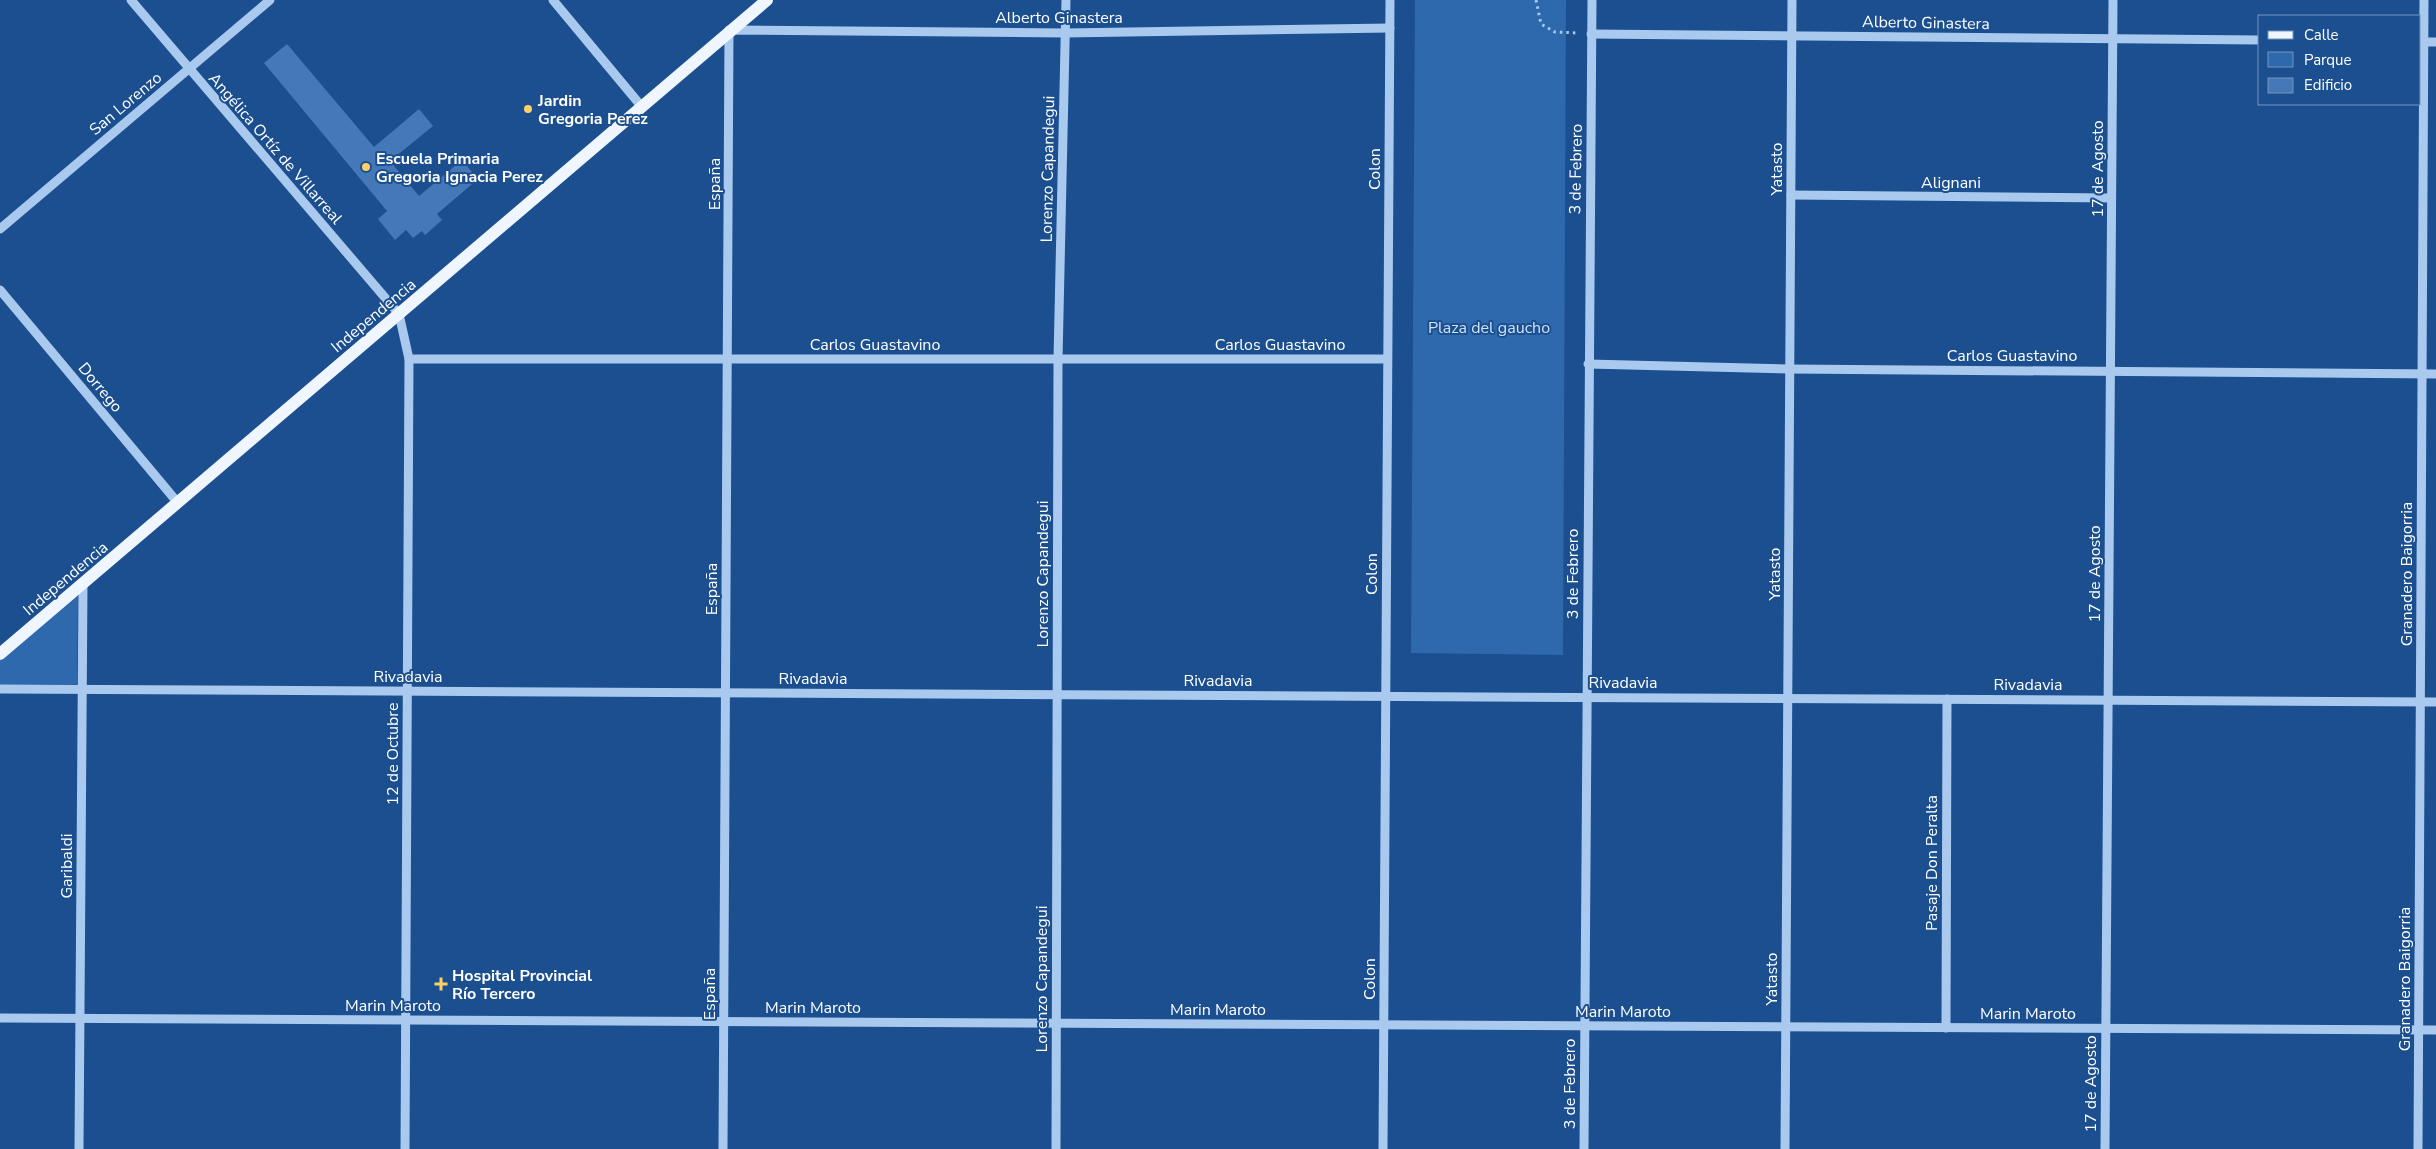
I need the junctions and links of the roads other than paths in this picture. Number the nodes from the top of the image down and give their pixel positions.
1 (131, 0) edge
2 (270, 0) edge
3 (553, 0) edge
4 (767, 0) edge
5 (1066, 0) edge
6 (1390, 0) edge
7 (1592, 0) edge
8 (1792, 0) edge
9 (2113, 0) edge
10 (2424, 0) edge
11 (1390, 28) junction
12 (729, 30) junction
13 (1066, 33) junction
14 (1591, 34) junction
15 (1792, 36) junction
16 (2113, 39) junction
17 (2258, 40) edge
18 (2422, 42) edge
19 (2436, 42) edge
20 (189, 69) junction
21 (642, 107) junction
22 (1791, 195) junction
23 (2111, 198) junction
24 (0, 229) edge
25 (0, 290) edge
26 (400, 314) junction
27 (409, 359) junction
28 (728, 359) junction
29 (1058, 359) junction
30 (1387, 359) junction
31 (1588, 364) junction
32 (1790, 369) junction
33 (2110, 370) junction
34 (2422, 373) junction
35 (2436, 374) edge
36 (178, 503) junction
37 (83, 584) junction
38 (0, 654) edge
39 (0, 689) edge
40 (82, 690) junction
41 (407, 691) junction
42 (726, 693) junction
43 (1057, 695) junction
44 (1385, 696) junction
45 (1587, 697) junction
46 (1788, 698) junction
47 (1947, 699) junction
48 (2108, 700) junction
49 (2421, 702) junction
50 (2436, 702) edge
51 (0, 1018) edge
52 (80, 1018) junction
53 (405, 1020) junction
54 (724, 1022) junction
55 (1056, 1023) junction
56 (1383, 1025) junction
57 (1584, 1026) junction
58 (1786, 1027) junction
59 (1946, 1028) junction
60 (2106, 1028) junction
61 (2419, 1030) junction
62 (2436, 1030) edge
63 (79, 1149) edge
64 (405, 1149) edge
65 (723, 1149) edge
66 (1056, 1149) edge
67 (1383, 1149) edge
68 (1584, 1149) edge
69 (1785, 1149) edge
70 (2105, 1149) edge
71 (2418, 1149) edge

1 - 20 street, Angélica Ortíz de Villarreal
2 - 20 street, San Lorenzo
3 - 21 street
4 - 12 main road, Independencia
5 - 13 street, Lorenzo Capandegui
6 - 11 street, Colon
7 - 14 street, 3 de Febrero
8 - 15 street, Yatasto
9 - 16 street, 17 de Agosto
10 - 18 street, Granadero Baigorria
11 - 13 street, Alberto Ginastera
11 - 30 street, Colon
12 - 13 street, Alberto Ginastera
12 - 21 main road, Independencia
12 - 28 street, España
13 - 29 street, Lorenzo Capandegui
14 - 15 street, Alberto Ginastera
14 - 31 street, 3 de Febrero
15 - 16 street, Alberto Ginastera
15 - 22 street, Yatasto
16 - 17 street, Alberto Ginastera
16 - 23 street, 17 de Agosto
18 - 19 street
18 - 34 street, Granadero Baigorria
20 - 24 street, San Lorenzo
20 - 26 street, Angélica Ortíz de Villarreal
21 - 26 main road, Independencia
22 - 23 street, Alignani
22 - 32 street, Yatasto
23 - 33 street, 17 de Agosto
25 - 36 street, Dorrego
26 - 27 street
26 - 36 main road, Independencia
27 - 28 street, Carlos Guastavino
27 - 41 street, 12 de Octubre
28 - 29 street, Carlos Guastavino
28 - 42 street, España
29 - 30 street, Carlos Guastavino
29 - 43 street, Lorenzo Capandegui
30 - 44 street, Colon
31 - 32 street, Carlos Guastavino
31 - 45 street, 3 de Febrero
32 - 33 street, Carlos Guastavino
32 - 46 street, Yatasto
33 - 34 street, Carlos Guastavino
33 - 48 street, 17 de Agosto
34 - 35 street, Carlos Guastavino
34 - 49 street, Granadero Baigorria
36 - 37 main road, Independencia
37 - 38 main road, Independencia
37 - 40 street, Garibaldi
39 - 40 street, Rivadavia
40 - 41 street, Rivadavia
40 - 52 street, Garibaldi
41 - 42 street, Rivadavia
41 - 53 street, 12 de Octubre
42 - 43 street, Rivadavia
42 - 54 street, España
43 - 44 street, Rivadavia
43 - 55 street, Lorenzo Capandegui
44 - 45 street, Rivadavia
44 - 56 street, Colon
45 - 46 street, Rivadavia
45 - 57 street, 3 de Febrero
46 - 47 street, Rivadavia
46 - 58 street, Yatasto
47 - 48 street, Rivadavia
47 - 59 street, Pasaje Don Peralta
48 - 49 street, Rivadavia
48 - 60 street, 17 de Agosto
49 - 50 street, Rivadavia
49 - 61 street, Granadero Baigorria
51 - 52 street, Marin Maroto
52 - 53 street, Marin Maroto
52 - 63 street, Garibaldi
53 - 54 street, Marin Maroto
53 - 64 street, 12 de Octubre
54 - 55 street, Marin Maroto
54 - 65 street, España
55 - 56 street, Marin Maroto
55 - 66 street, Lorenzo Capandegui
56 - 57 street, Marin Maroto
56 - 67 street, Colon
57 - 58 street, Marin Maroto
57 - 68 street, 3 de Febrero
58 - 59 street, Marin Maroto
58 - 69 street, Yatasto
59 - 60 street, Marin Maroto
60 - 61 street, Marin Maroto
60 - 70 street, 17 de Agosto
61 - 62 street, Marin Maroto
61 - 71 street, Granadero Baigorria

